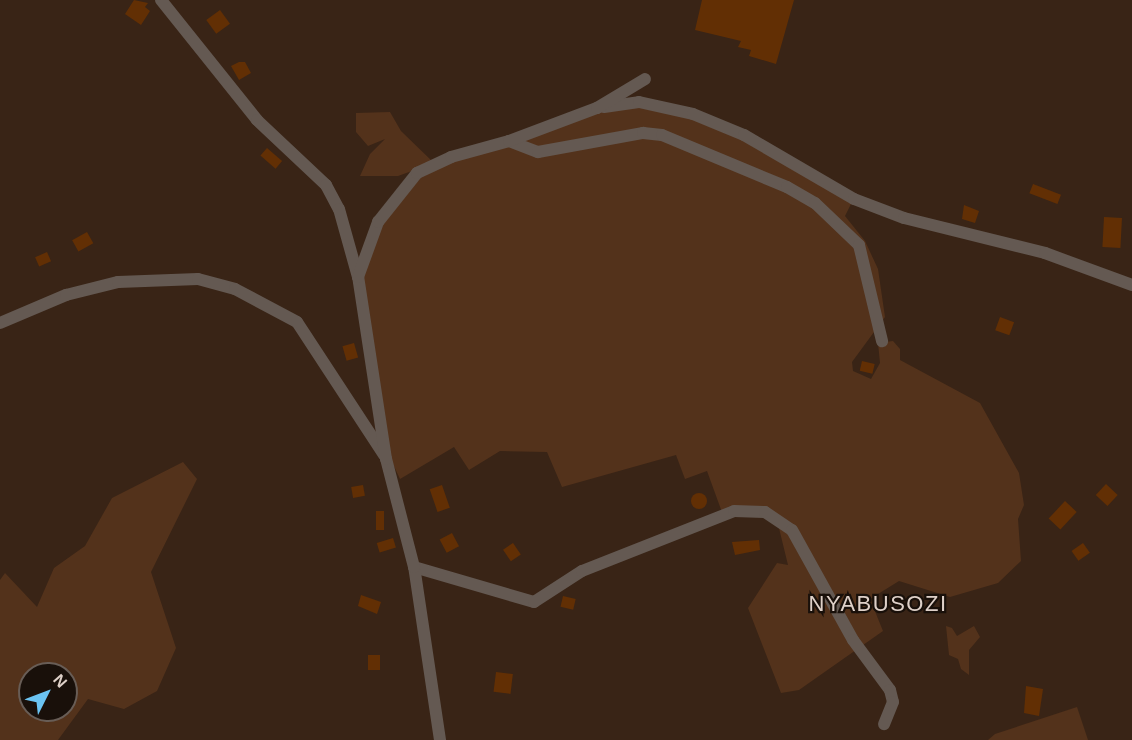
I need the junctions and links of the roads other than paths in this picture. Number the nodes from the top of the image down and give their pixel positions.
1 (161, 0) edge
2 (645, 79) dead end
3 (597, 108) junction
4 (509, 141) junction
5 (358, 277) junction
6 (1132, 285) edge
7 (0, 322) edge
8 (882, 341) dead end
9 (386, 459) junction
10 (414, 567) junction
11 (884, 724) dead end
12 (440, 740) edge

1 - 5 street
2 - 3 street
3 - 4 street
3 - 6 street
4 - 5 street
4 - 8 street
5 - 9 street
7 - 9 street
9 - 10 street
10 - 11 street
10 - 12 street

